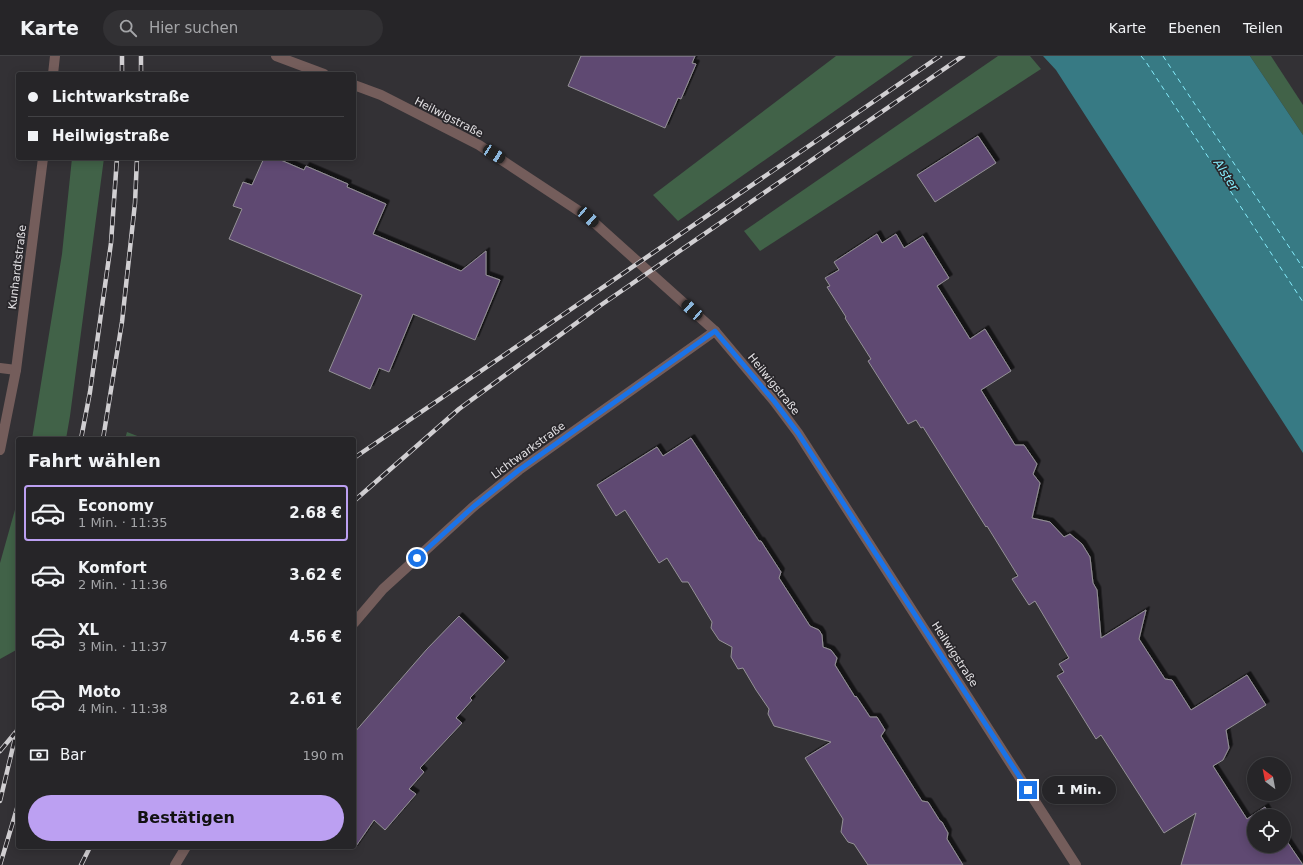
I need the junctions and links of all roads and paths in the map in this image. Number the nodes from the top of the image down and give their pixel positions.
1 (56, 56) edge
2 (276, 56) edge
3 (53, 72) edge
4 (319, 72) edge
5 (356, 86) edge
6 (43, 160) edge
7 (715, 331) junction
8 (0, 368) edge
9 (16, 370) junction
10 (0, 450) edge
11 (356, 621) edge
12 (185, 849) edge
13 (175, 865) edge
14 (1076, 865) edge

1 - 3 street
2 - 4 street
5 - 7 street, Heilwigstraße
6 - 9 street, Kunhardtstraße
7 - 11 street, Lichtwarkstraße
7 - 14 street, Heilwigstraße
8 - 9 street
9 - 10 street, Kunhardtstraße
12 - 13 street

